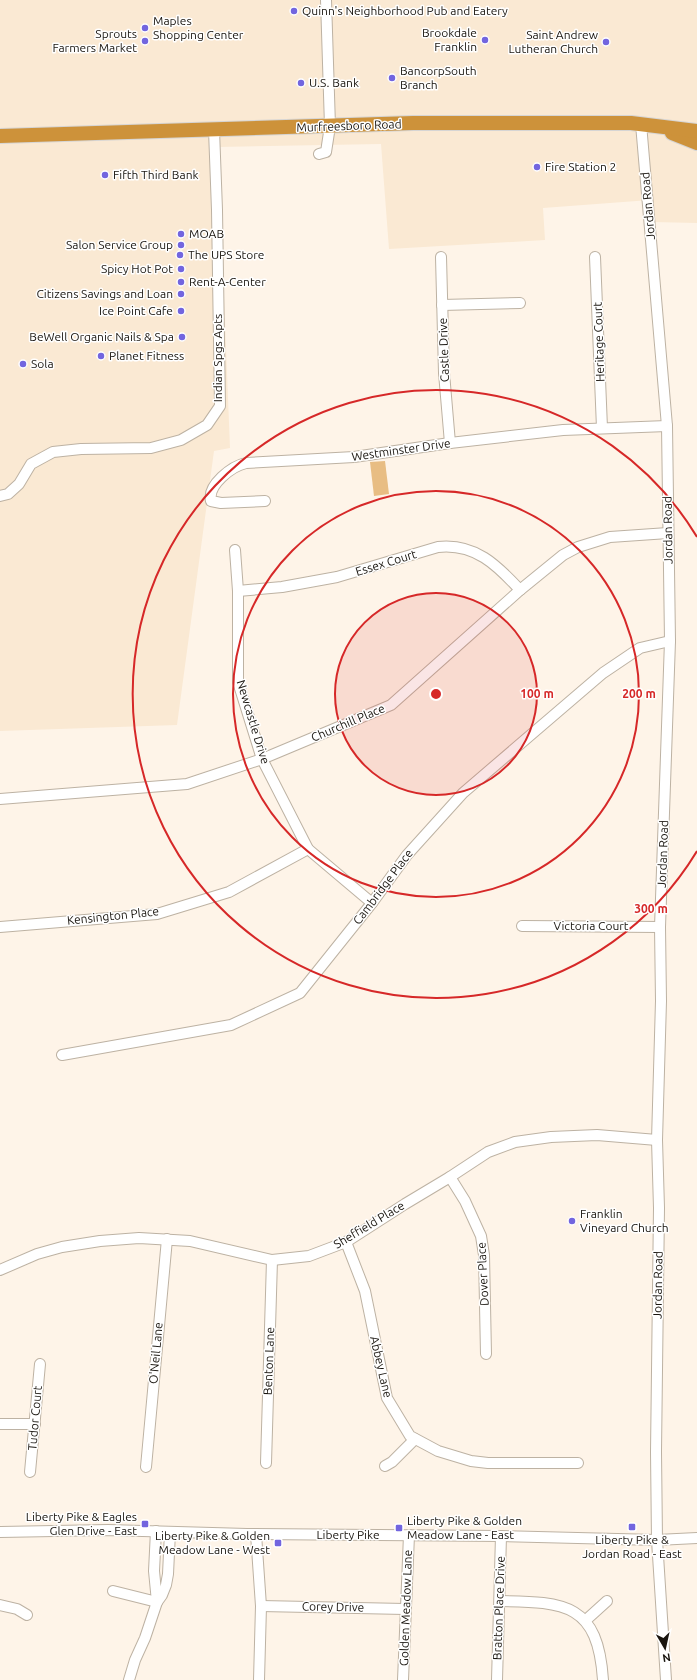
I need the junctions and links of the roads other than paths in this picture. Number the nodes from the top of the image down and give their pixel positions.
1 (326, 0) edge
2 (697, 120) edge
3 (647, 124) junction
4 (330, 126) junction
5 (214, 130) junction
6 (697, 131) edge
7 (0, 136) edge
8 (697, 143) edge
9 (319, 154) dead end
10 (440, 257) dead end
11 (595, 257) dead end
12 (520, 303) dead end
13 (442, 305) junction
14 (667, 426) junction
15 (602, 428) junction
16 (450, 443) junction
17 (0, 496) edge
18 (265, 501) dead end
19 (668, 533) junction
20 (235, 550) dead end
21 (520, 590) junction
22 (238, 591) junction
23 (670, 642) junction
24 (262, 759) junction
25 (0, 798) edge
26 (308, 849) junction
27 (372, 903) junction
28 (522, 926) dead end
29 (0, 927) edge
30 (660, 927) junction
31 (62, 1055) dead end
32 (657, 1140) junction
33 (450, 1177) junction
34 (167, 1239) junction
35 (346, 1242) junction
36 (272, 1260) junction
37 (0, 1270) edge
38 (486, 1354) dead end
39 (40, 1364) dead end
40 (0, 1424) edge
41 (35, 1424) junction
42 (415, 1439) junction
43 (266, 1462) dead end
44 (578, 1463) dead end
45 (385, 1466) dead end
46 (146, 1467) dead end
47 (30, 1472) dead end
48 (0, 1532) edge
49 (156, 1532) junction
50 (170, 1532) junction
51 (256, 1534) junction
52 (409, 1535) junction
53 (501, 1536) junction
54 (697, 1538) edge
55 (657, 1540) junction
56 (114, 1591) dead end
57 (500, 1601) junction
58 (607, 1601) dead end
59 (157, 1602) junction
60 (0, 1605) edge
61 (261, 1606) junction
62 (405, 1609) junction
63 (26, 1615) dead end
64 (586, 1620) junction
65 (130, 1680) edge
66 (259, 1680) edge
67 (403, 1680) edge
68 (497, 1680) edge
69 (603, 1680) edge
70 (666, 1680) edge

1 - 4 street
2 - 3 highway
3 - 4 highway, Murfreesboro Road
3 - 6 highway, Murfreesboro Road
3 - 8 highway
3 - 14 street, Jordan Road
4 - 5 highway, Murfreesboro Road
4 - 9 street
5 - 7 highway, Murfreesboro Road
5 - 17 street, Indian Spgs Apts
10 - 13 street, Castle Drive
11 - 15 street, Heritage Court
12 - 13 street
13 - 16 street, Castle Drive
14 - 15 street, Westminster Drive
14 - 19 street, Jordan Road
15 - 16 street, Westminster Drive
16 - 18 street, Westminster Drive
19 - 21 street, Churchill Place
19 - 23 street, Jordan Road
20 - 22 street, Newcastle Drive
21 - 22 street, Essex Court
21 - 24 street, Churchill Place
22 - 24 street, Newcastle Drive
23 - 27 street, Cambridge Place
23 - 30 street, Jordan Road
24 - 25 street, Churchill Place
24 - 26 street, Newcastle Drive
26 - 27 street, Newcastle Drive
26 - 29 street, Kensington Place
27 - 31 street, Cambridge Place
28 - 30 street, Victoria Court
30 - 32 street, Jordan Road
32 - 33 street, Sheffield Place
32 - 55 street, Jordan Road
33 - 35 street, Sheffield Place
33 - 38 street, Dover Place
34 - 36 street, Sheffield Place
34 - 37 street, Sheffield Place
34 - 46 street, O'Neil Lane
35 - 36 street, Sheffield Place
35 - 42 street, Abbey Lane
36 - 43 street, Benton Lane
39 - 41 street, Tudor Court
40 - 41 street
41 - 47 street, Tudor Court
42 - 44 street, Abbey Lane
42 - 45 street
48 - 49 street, Liberty Pike
49 - 50 street, Liberty Pike
49 - 59 street
50 - 51 street, Liberty Pike
50 - 59 street
51 - 52 street, Liberty Pike
51 - 61 street
52 - 53 street, Liberty Pike
52 - 62 street, Golden Meadow Lane
53 - 55 street, Liberty Pike
53 - 57 street, Bratton Place Drive
54 - 55 street, Liberty Pike
55 - 70 street, Jordan Road
56 - 59 street
57 - 64 street
57 - 68 street, Bratton Place Drive
58 - 64 street
59 - 65 street
60 - 63 street
61 - 62 street, Corey Drive
61 - 66 street
62 - 67 street, Golden Meadow Lane
64 - 69 street

